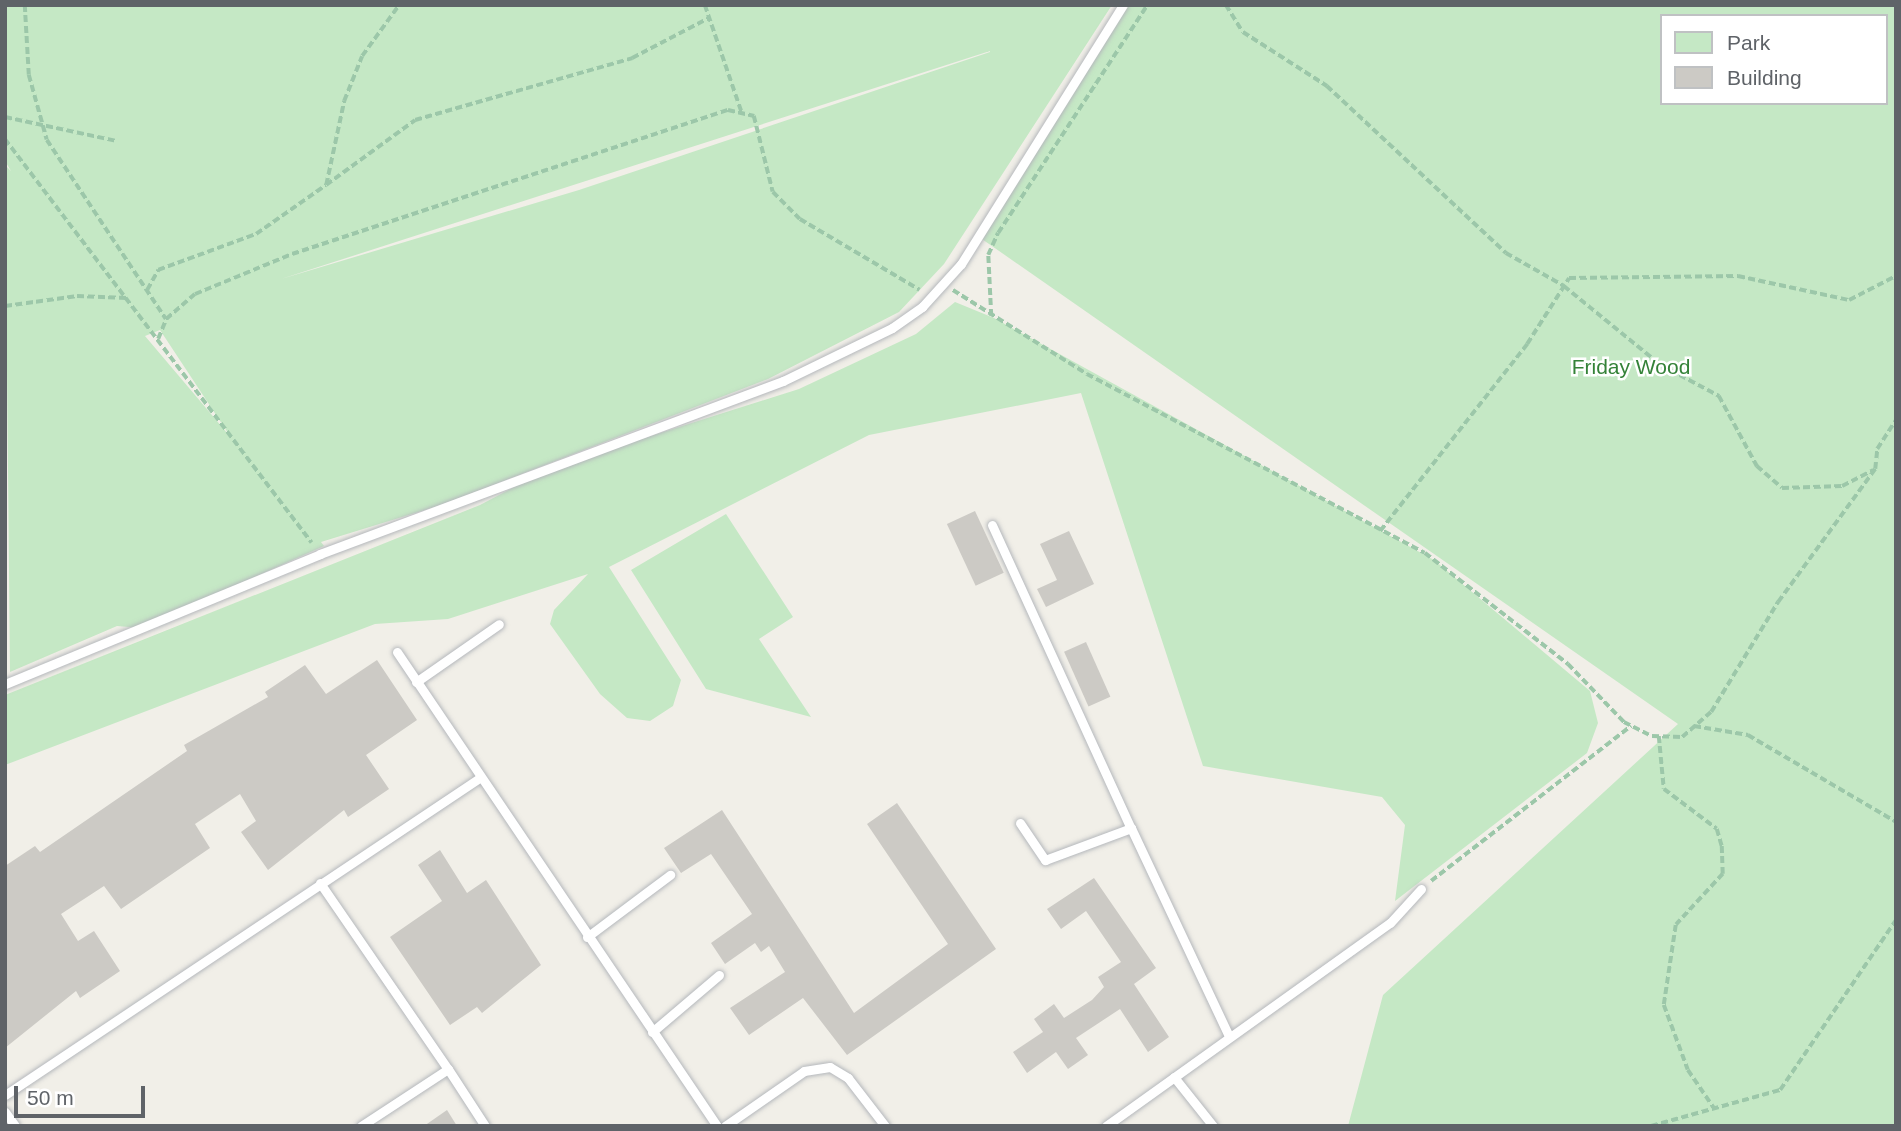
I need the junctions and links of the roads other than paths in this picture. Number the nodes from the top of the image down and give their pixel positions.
1 (1123, 5) edge
2 (992, 525) dead end
3 (499, 624) dead end
4 (397, 652) dead end
5 (416, 682) junction
6 (5, 684) edge
7 (478, 779) junction
8 (1020, 823) dead end
9 (1131, 828) junction
10 (670, 875) dead end
11 (320, 883) junction
12 (1421, 889) road end
13 (587, 937) junction
14 (719, 975) dead end
15 (652, 1032) junction
16 (1229, 1036) junction
17 (448, 1069) junction
18 (1174, 1077) junction
19 (5, 1095) edge
20 (5, 1111) edge
21 (15, 1126) edge
22 (361, 1126) edge
23 (485, 1126) edge
24 (717, 1126) edge
25 (725, 1126) edge
26 (885, 1126) edge
27 (1106, 1126) edge
28 (1213, 1126) edge

1 - 6 lane
2 - 9 lane
3 - 5 lane
4 - 5 lane
5 - 7 lane
7 - 11 lane
7 - 13 lane
8 - 9 lane
9 - 16 lane
10 - 13 lane
11 - 17 lane
11 - 19 lane
12 - 16 lane
13 - 15 lane
14 - 15 lane
15 - 24 lane
16 - 18 lane
17 - 22 lane
17 - 23 lane
18 - 27 lane
18 - 28 lane
20 - 21 lane
25 - 26 lane

